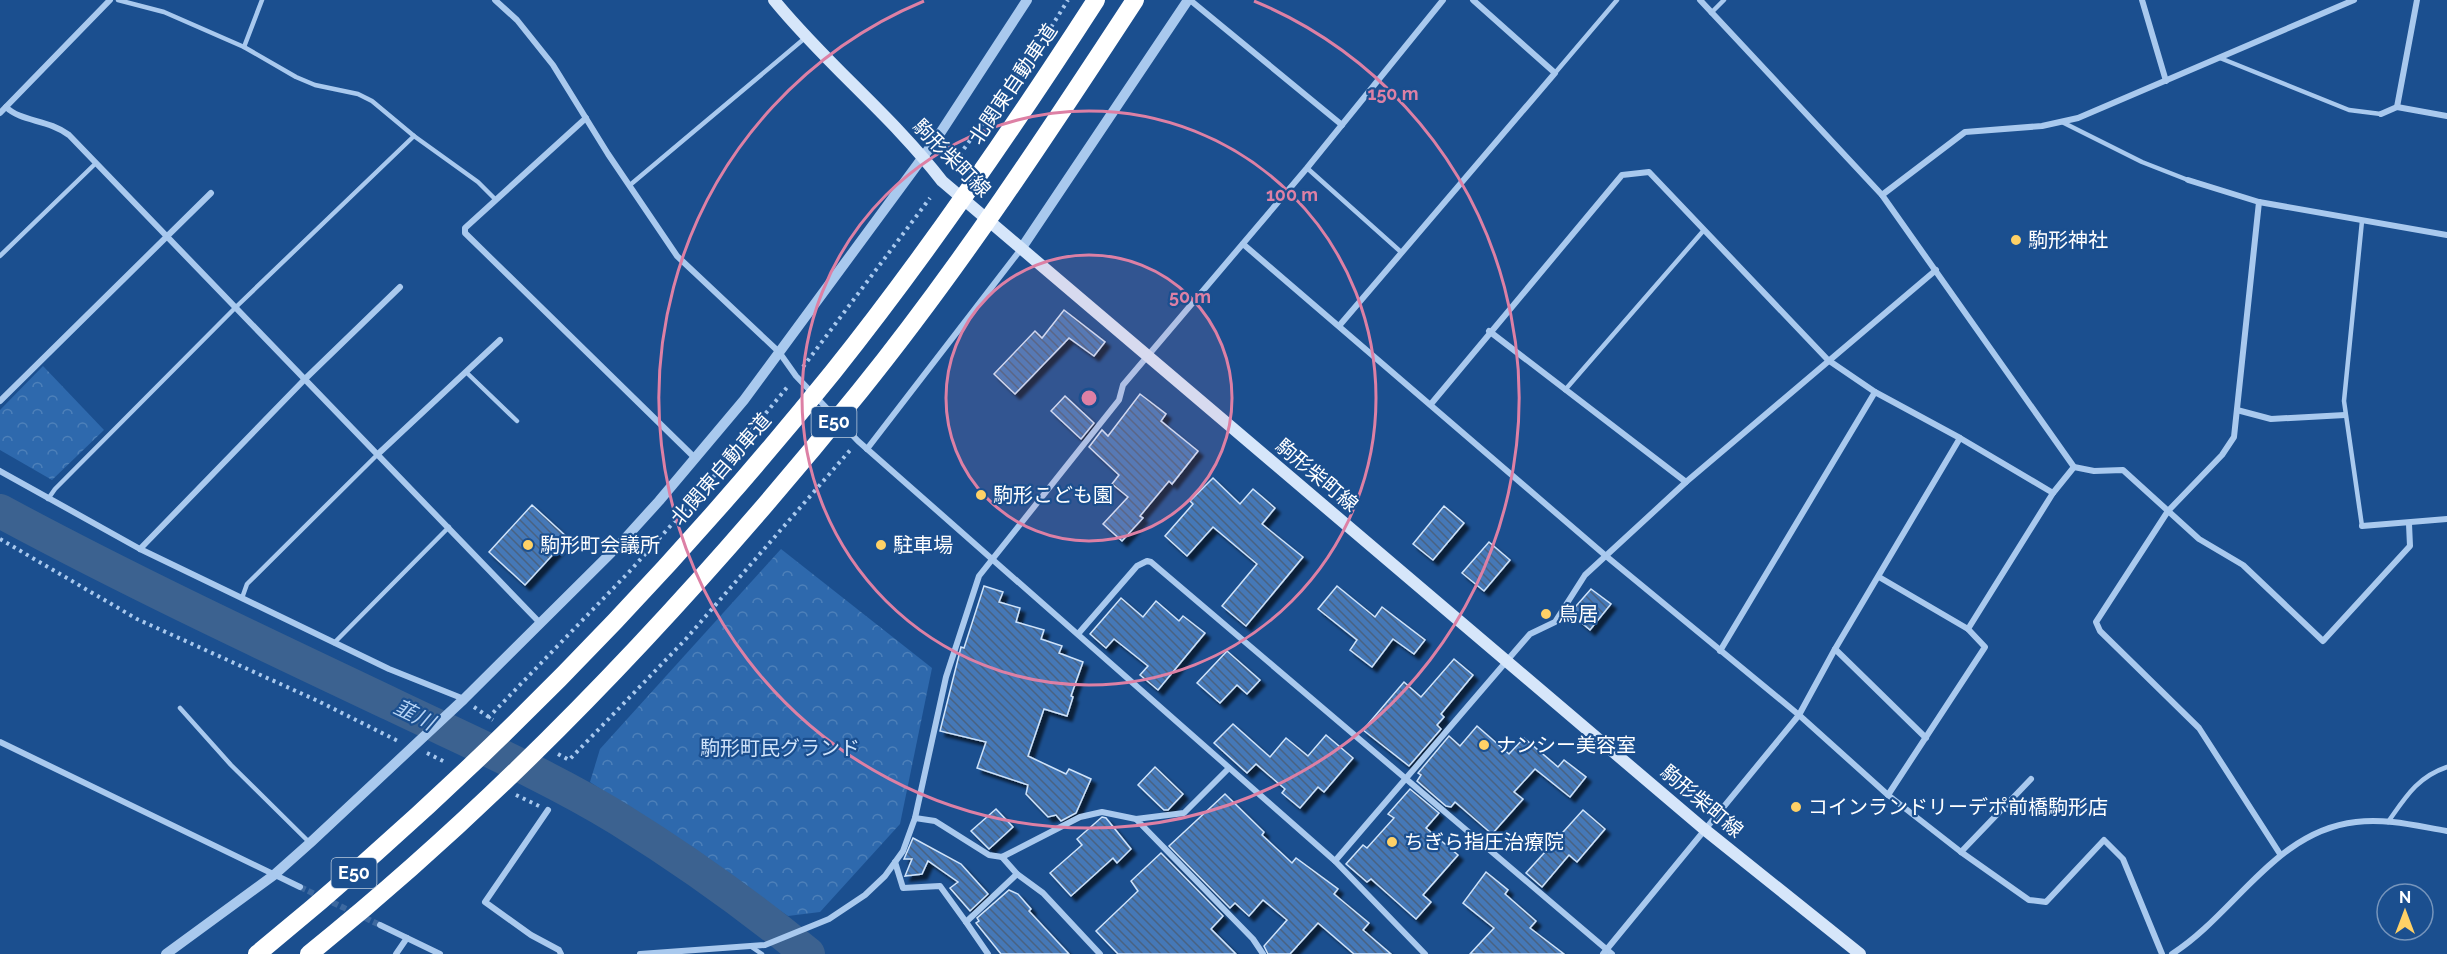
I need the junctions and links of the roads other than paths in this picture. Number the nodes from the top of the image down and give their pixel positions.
1 (110, 0) edge
2 (118, 0) edge
3 (262, 0) edge
4 (774, 0) edge
5 (1027, 0) edge
6 (1096, 0) edge
7 (1135, 0) edge
8 (1189, 0) edge
9 (1443, 0) edge
10 (1473, 0) edge
11 (1617, 0) edge
12 (1700, 0) edge
13 (1724, 0) edge
14 (2142, 0) edge
15 (2354, 0) edge
16 (2417, 0) edge
17 (498, 1) edge
18 (1711, 13) junction
19 (805, 38) junction
20 (244, 46) junction
21 (2220, 58) junction
22 (1555, 73) junction
23 (2166, 81) junction
24 (6, 107) junction
25 (2397, 107) junction
26 (0, 113) edge
27 (2381, 114) joint
28 (2447, 116) edge
29 (586, 118) junction
30 (2062, 122) junction
31 (1342, 125) junction
32 (414, 136) junction
33 (922, 156) junction
34 (96, 163) junction
35 (1307, 168) junction
36 (2188, 180) joint
37 (630, 185) junction
38 (212, 193) dead end
39 (1882, 195) junction
40 (496, 200) junction
41 (2259, 202) junction
42 (2362, 221) junction
43 (1704, 230) junction
44 (2447, 235) edge
45 (166, 236) junction
46 (1243, 244) junction
47 (1021, 249) junction
48 (1401, 252) junction
49 (0, 256) edge
50 (1936, 270) junction
51 (400, 287) dead end
52 (236, 307) junction
53 (1339, 326) junction
54 (1489, 331) junction
55 (500, 340) dead end
56 (779, 352) junction
57 (1148, 358) junction
58 (1828, 360) junction
59 (466, 372) junction
60 (305, 380) junction
61 (1565, 390) junction
62 (1875, 392) junction
63 (0, 401) edge
64 (1431, 404) junction
65 (2237, 410) junction
66 (2345, 415) junction
67 (517, 422) dead end
68 (1960, 438) junction
69 (867, 449) junction
70 (378, 454) junction
71 (696, 458) junction
72 (2074, 467) junction
73 (0, 471) edge
74 (1686, 482) junction
75 (2052, 493) junction
76 (48, 500) junction
77 (2168, 511) junction
78 (2447, 519) edge
79 (2409, 524) junction
80 (2362, 526) joint
81 (449, 527) junction
82 (140, 549) junction
83 (1606, 556) junction
84 (991, 558) junction
85 (1879, 576) junction
86 (242, 597) junction
87 (541, 624) junction
88 (1968, 629) junction
89 (1078, 634) junction
90 (334, 643) junction
91 (1835, 649) junction
92 (1720, 651) junction
93 (1506, 661) junction
94 (462, 702) junction
95 (180, 708) dead end
96 (1799, 715) junction
97 (1926, 738) junction
98 (0, 742) edge
99 (2447, 767) edge
100 (1229, 768) junction
101 (1406, 778) junction
102 (2031, 779) dead end
103 (1888, 795) junction
104 (548, 810) dead end
105 (915, 818) junction
106 (1137, 819) junction
107 (2388, 822) junction
108 (1704, 829) junction
109 (2447, 831) edge
110 (310, 843) junction
111 (1961, 852) junction
112 (2280, 854) junction
113 (1002, 857) junction
114 (1335, 861) junction
115 (896, 862) junction
116 (1017, 874) junction
117 (274, 875) junction
118 (300, 887) tunnel mouth
119 (966, 922) junction
120 (380, 925) tunnel mouth
121 (407, 938) junction
122 (753, 948) junction
123 (1607, 952) edge
124 (166, 954) edge
125 (257, 954) edge
126 (309, 954) edge
127 (396, 954) edge
128 (440, 954) edge
129 (561, 954) edge
130 (640, 954) edge
131 (762, 954) edge
132 (988, 954) edge
133 (1100, 954) edge
134 (1263, 954) edge
135 (1425, 954) edge
136 (1860, 954) edge
137 (2162, 954) edge
138 (2172, 954) edge

1 - 24 street
2 - 20 lane
3 - 20 lane
4 - 19 main road, 駒形柴町線
5 - 33 street
6 - 125 highway, 北関東自動車道 / E50
7 - 126 highway, E50
8 - 31 street
8 - 47 street
9 - 31 street
10 - 22 street
11 - 22 lane
12 - 18 street
13 - 18 lane
14 - 23 street
15 - 21 street
16 - 25 street
17 - 29 street
18 - 39 street
19 - 33 main road, 駒形柴町線
19 - 37 lane
20 - 32 lane
21 - 23 street
21 - 27 lane
22 - 48 street
23 - 30 street
24 - 26 street
24 - 34 street
25 - 27 street
25 - 28 street
29 - 37 street
29 - 40 street
30 - 36 lane
30 - 39 street
31 - 35 street
32 - 40 lane
32 - 52 lane
33 - 47 main road, 駒形柴町線
33 - 56 street
34 - 45 street
34 - 49 lane
35 - 46 street
35 - 48 lane
36 - 41 street
37 - 56 street
38 - 45 street
39 - 50 street
40 - 71 street
41 - 42 street
41 - 65 street
42 - 44 street
42 - 66 lane
43 - 54 street
43 - 58 street
43 - 61 lane
45 - 52 street
45 - 63 street
46 - 53 street
46 - 57 street
47 - 57 main road, 駒形柴町線
47 - 69 street
48 - 53 street
50 - 58 street
50 - 72 street
51 - 60 street
52 - 60 street
52 - 76 lane
53 - 64 street
54 - 61 street
54 - 64 street
55 - 59 street
56 - 69 street
56 - 71 street
57 - 84 street
57 - 93 main road, 駒形柴町線
58 - 62 street
58 - 74 street
59 - 67 lane
59 - 70 street
60 - 70 street
60 - 82 street
61 - 74 street
62 - 68 street
62 - 92 street
64 - 83 street
65 - 66 street
65 - 77 street
66 - 80 lane
68 - 75 street
68 - 85 street
69 - 84 street
70 - 81 street
70 - 86 lane
71 - 87 street
72 - 75 street
72 - 77 street
73 - 76 street
74 - 83 street
75 - 88 street
76 - 82 street
77 - 79 street
77 - 112 street
78 - 79 street
79 - 80 street
81 - 87 street
81 - 90 lane
82 - 86 street
83 - 92 street
83 - 93 street
84 - 89 street
84 - 105 street
85 - 88 street
85 - 91 street
86 - 90 street
87 - 94 street
88 - 97 street
89 - 100 street
89 - 101 street
90 - 94 street
91 - 96 street
91 - 97 street
92 - 96 street
93 - 101 street
93 - 108 main road, 駒形柴町線
94 - 110 street
95 - 110 lane
96 - 103 street
96 - 108 street
97 - 103 street
98 - 117 street
99 - 107 lane
100 - 106 street
100 - 114 street
101 - 114 street
101 - 123 street
102 - 111 street
103 - 111 street
104 - 129 street
105 - 113 street
105 - 115 street
106 - 113 street
106 - 134 street
107 - 109 street
107 - 112 street
108 - 123 street
108 - 136 main road, 駒形柴町線
110 - 117 street
111 - 137 street
112 - 138 street
113 - 116 street
114 - 135 street
115 - 119 street
115 - 122 street
116 - 119 street
116 - 133 street
117 - 118 street
117 - 124 street
119 - 132 street
120 - 121 street
121 - 127 street
121 - 128 street
122 - 130 street
122 - 131 lane

